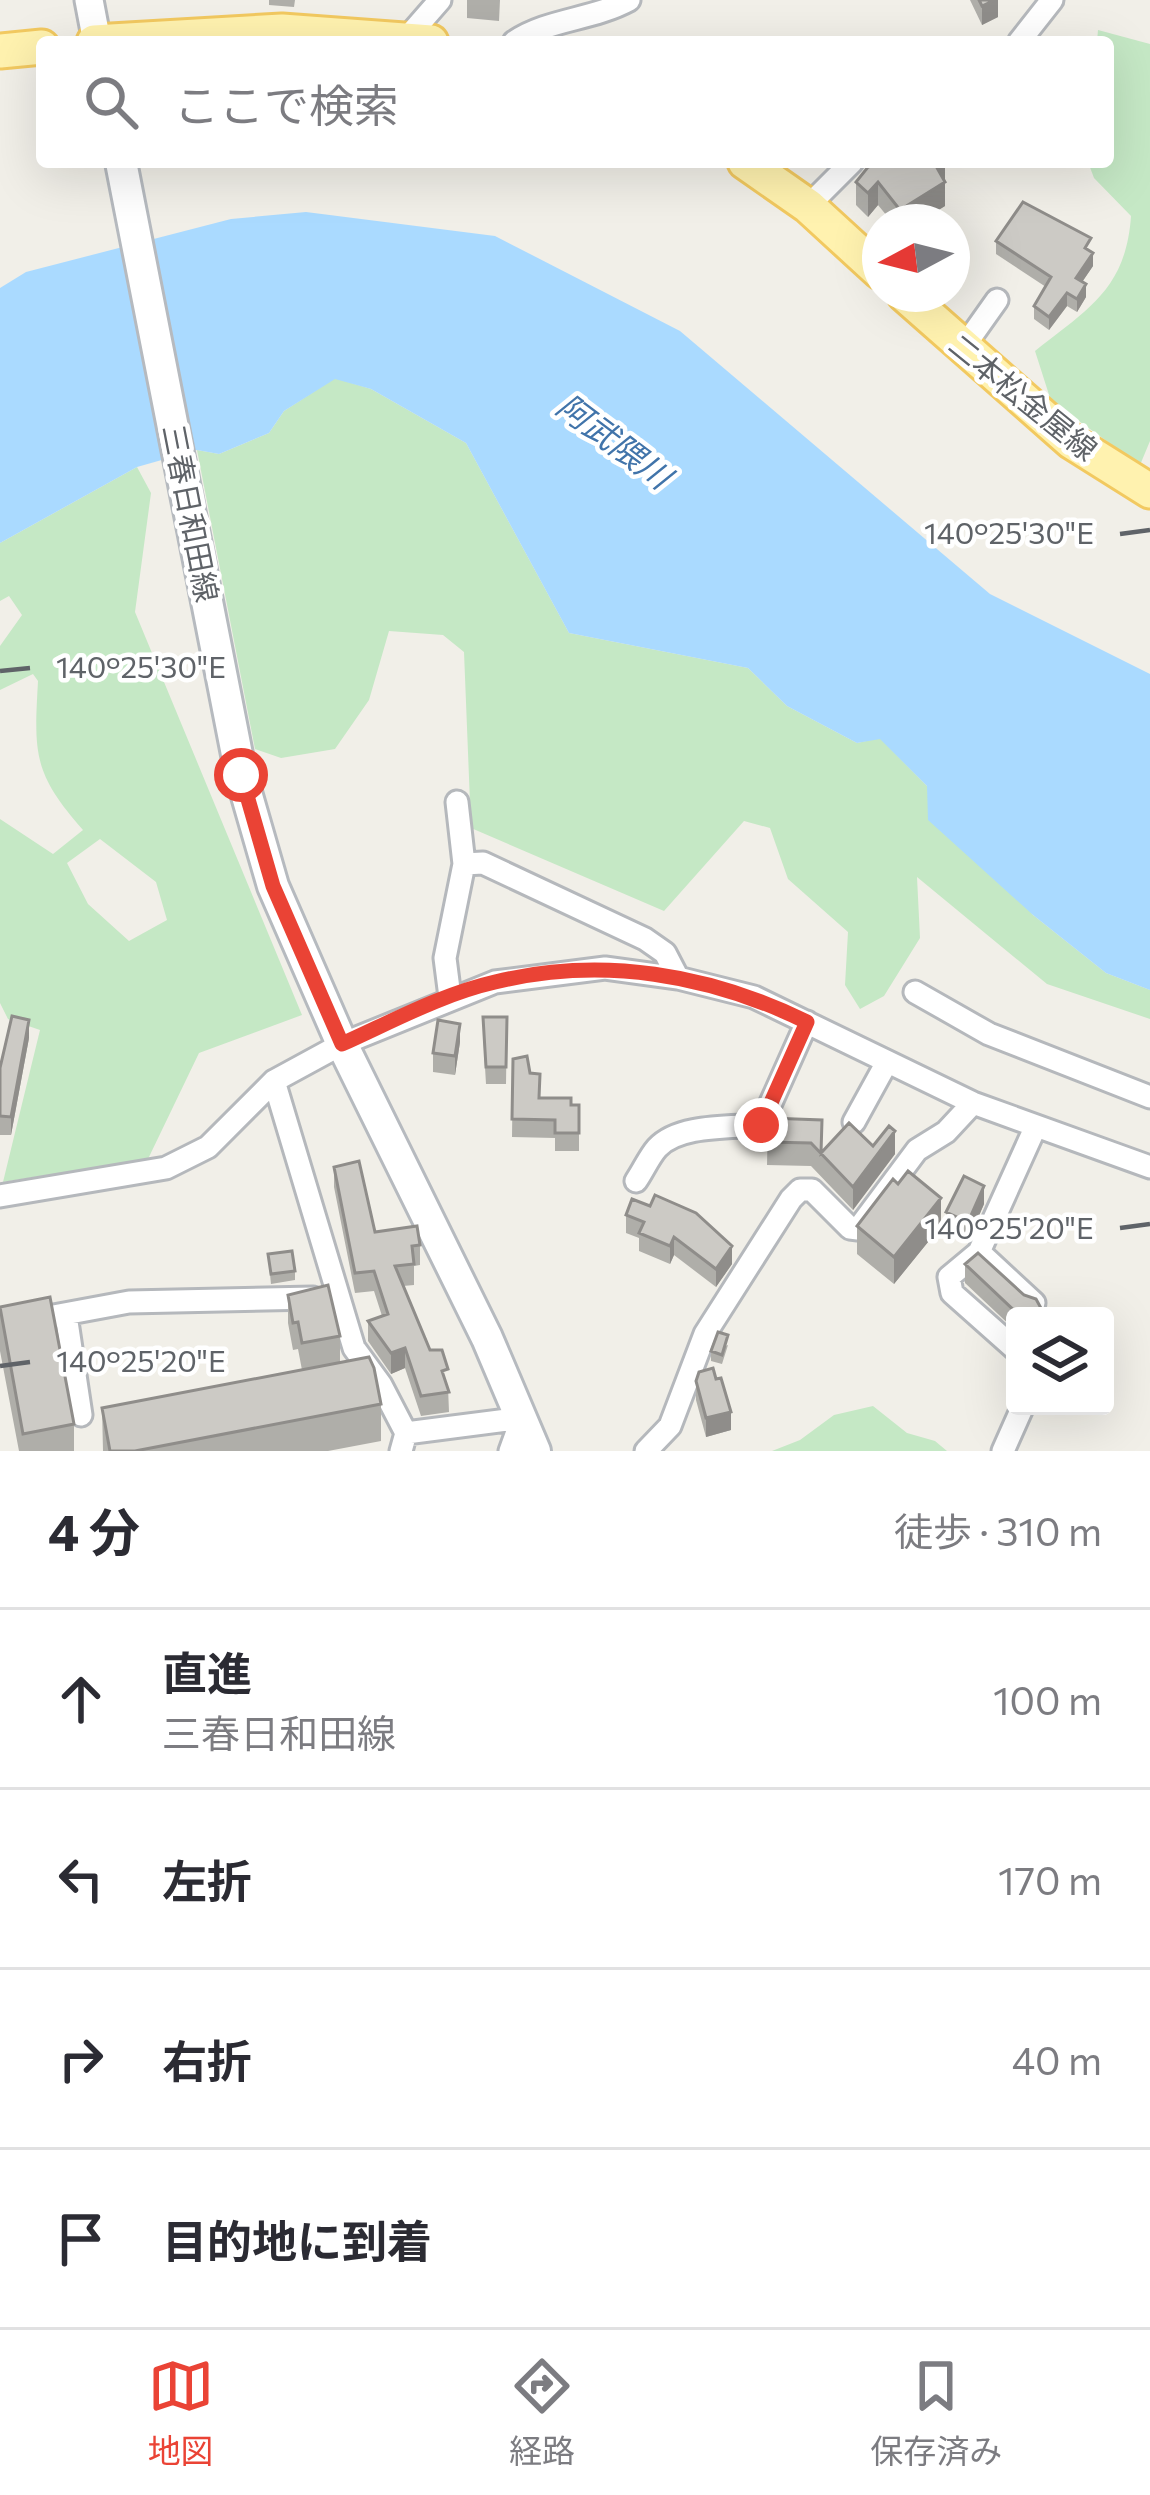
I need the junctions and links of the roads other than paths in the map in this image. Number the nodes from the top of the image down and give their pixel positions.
1 (89, 0) edge
2 (440, 0) edge
3 (628, 0) edge
4 (1052, 0) edge
5 (95, 36) edge
6 (197, 36) edge
7 (350, 36) edge
8 (421, 36) edge
9 (524, 36) edge
10 (1023, 36) edge
11 (36, 47) edge
12 (0, 50) edge
13 (122, 168) edge
14 (754, 168) edge
15 (846, 168) edge
16 (808, 206) junction
17 (862, 256) edge
18 (997, 300) dead end
19 (924, 312) edge
20 (963, 348) junction
21 (1150, 490) edge
22 (457, 802) dead end
23 (464, 864) junction
24 (678, 978) junction
25 (916, 992) dead end
26 (450, 997) junction
27 (807, 1022) junction
28 (342, 1044) junction
29 (887, 1062) junction
30 (274, 1082) junction
31 (1150, 1097) edge
32 (973, 1103) junction
33 (854, 1122) edge
34 (1035, 1128) junction
35 (1150, 1167) edge
36 (636, 1181) dead end
37 (0, 1196) edge
38 (979, 1252) junction
39 (337, 1297) junction
40 (1034, 1303) edge
41 (66, 1315) junction
42 (0, 1326) edge
43 (1006, 1340) edge
44 (81, 1415) dead end
45 (1019, 1415) edge
46 (522, 1418) junction
47 (404, 1442) edge
48 (510, 1451) edge
49 (535, 1451) edge
50 (646, 1451) edge
51 (1003, 1451) edge

1 - 5 street
2 - 8 street
3 - 9 street
4 - 10 street
6 - 7 main road
11 - 12 main road
13 - 28 main road, 三春日和田線
14 - 16 main road
15 - 16 street
16 - 17 main road
18 - 20 street
19 - 20 main road, 二本松金屋線
20 - 21 main road, 二本松金屋線
22 - 23 street
23 - 24 street
23 - 26 street
24 - 26 street
24 - 27 street
25 - 31 street
26 - 28 street
27 - 29 street
27 - 36 street
28 - 30 street
28 - 46 main road, 三春日和田線
29 - 32 street
29 - 33 street
30 - 37 street
30 - 39 street
32 - 34 street
32 - 50 street
34 - 35 street
34 - 38 street
38 - 40 street
38 - 43 street
39 - 41 street
39 - 47 street
41 - 42 street
41 - 44 street
45 - 51 street
46 - 47 street
46 - 48 street
46 - 49 main road, 三春日和田線

